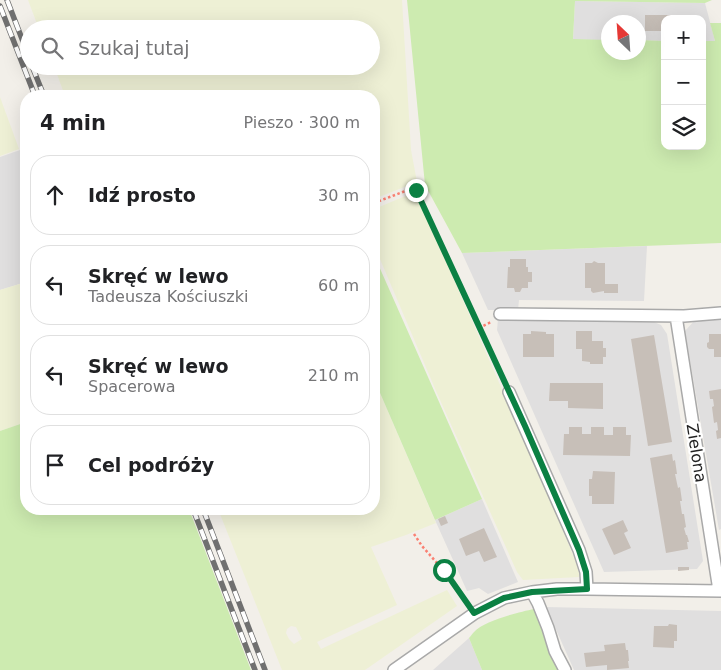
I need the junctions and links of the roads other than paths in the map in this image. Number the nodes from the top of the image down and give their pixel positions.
1 (721, 313) edge
2 (500, 314) dead end
3 (676, 316) junction
4 (509, 392) road end
5 (587, 589) junction
6 (719, 591) edge
7 (532, 592) junction
8 (394, 670) edge
9 (565, 670) edge

1 - 3 street
2 - 3 street
3 - 6 street, Zielona
4 - 5 street
5 - 6 street
5 - 7 street
7 - 8 street
7 - 9 street

